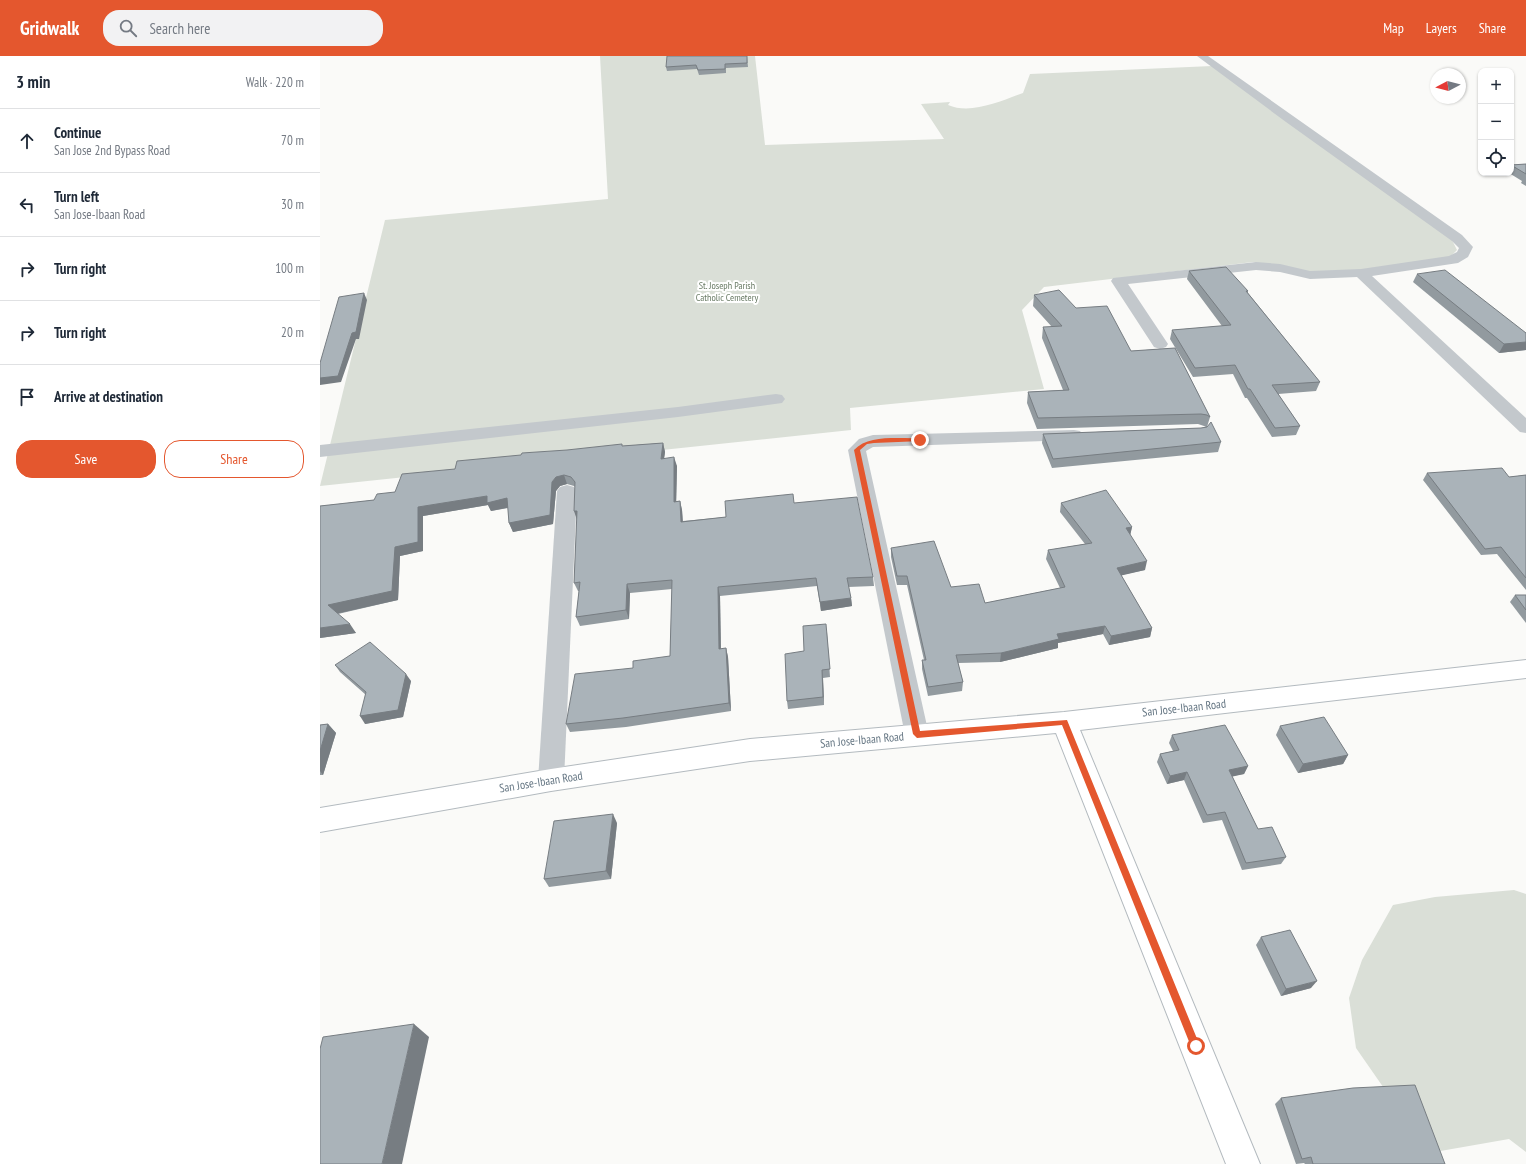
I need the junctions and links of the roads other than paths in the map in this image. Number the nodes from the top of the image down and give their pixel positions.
1 (1202, 56) edge
2 (1361, 273) junction
3 (1160, 344) dead end
4 (776, 400) dead end
5 (1526, 428) edge
6 (1095, 434) edge
7 (320, 451) edge
8 (567, 491) dead end
9 (1526, 669) edge
10 (1064, 722) junction
11 (917, 734) junction
12 (550, 780) junction
13 (320, 820) edge
14 (1243, 1164) edge

1 - 2 street
2 - 3 street
2 - 5 street
4 - 7 street
6 - 11 street
8 - 12 street
9 - 10 main road, San Jose-Ibaan Road
10 - 11 main road, San Jose-Ibaan Road
10 - 14 main road
11 - 12 main road, San Jose-Ibaan Road
12 - 13 main road, San Jose-Ibaan Road

